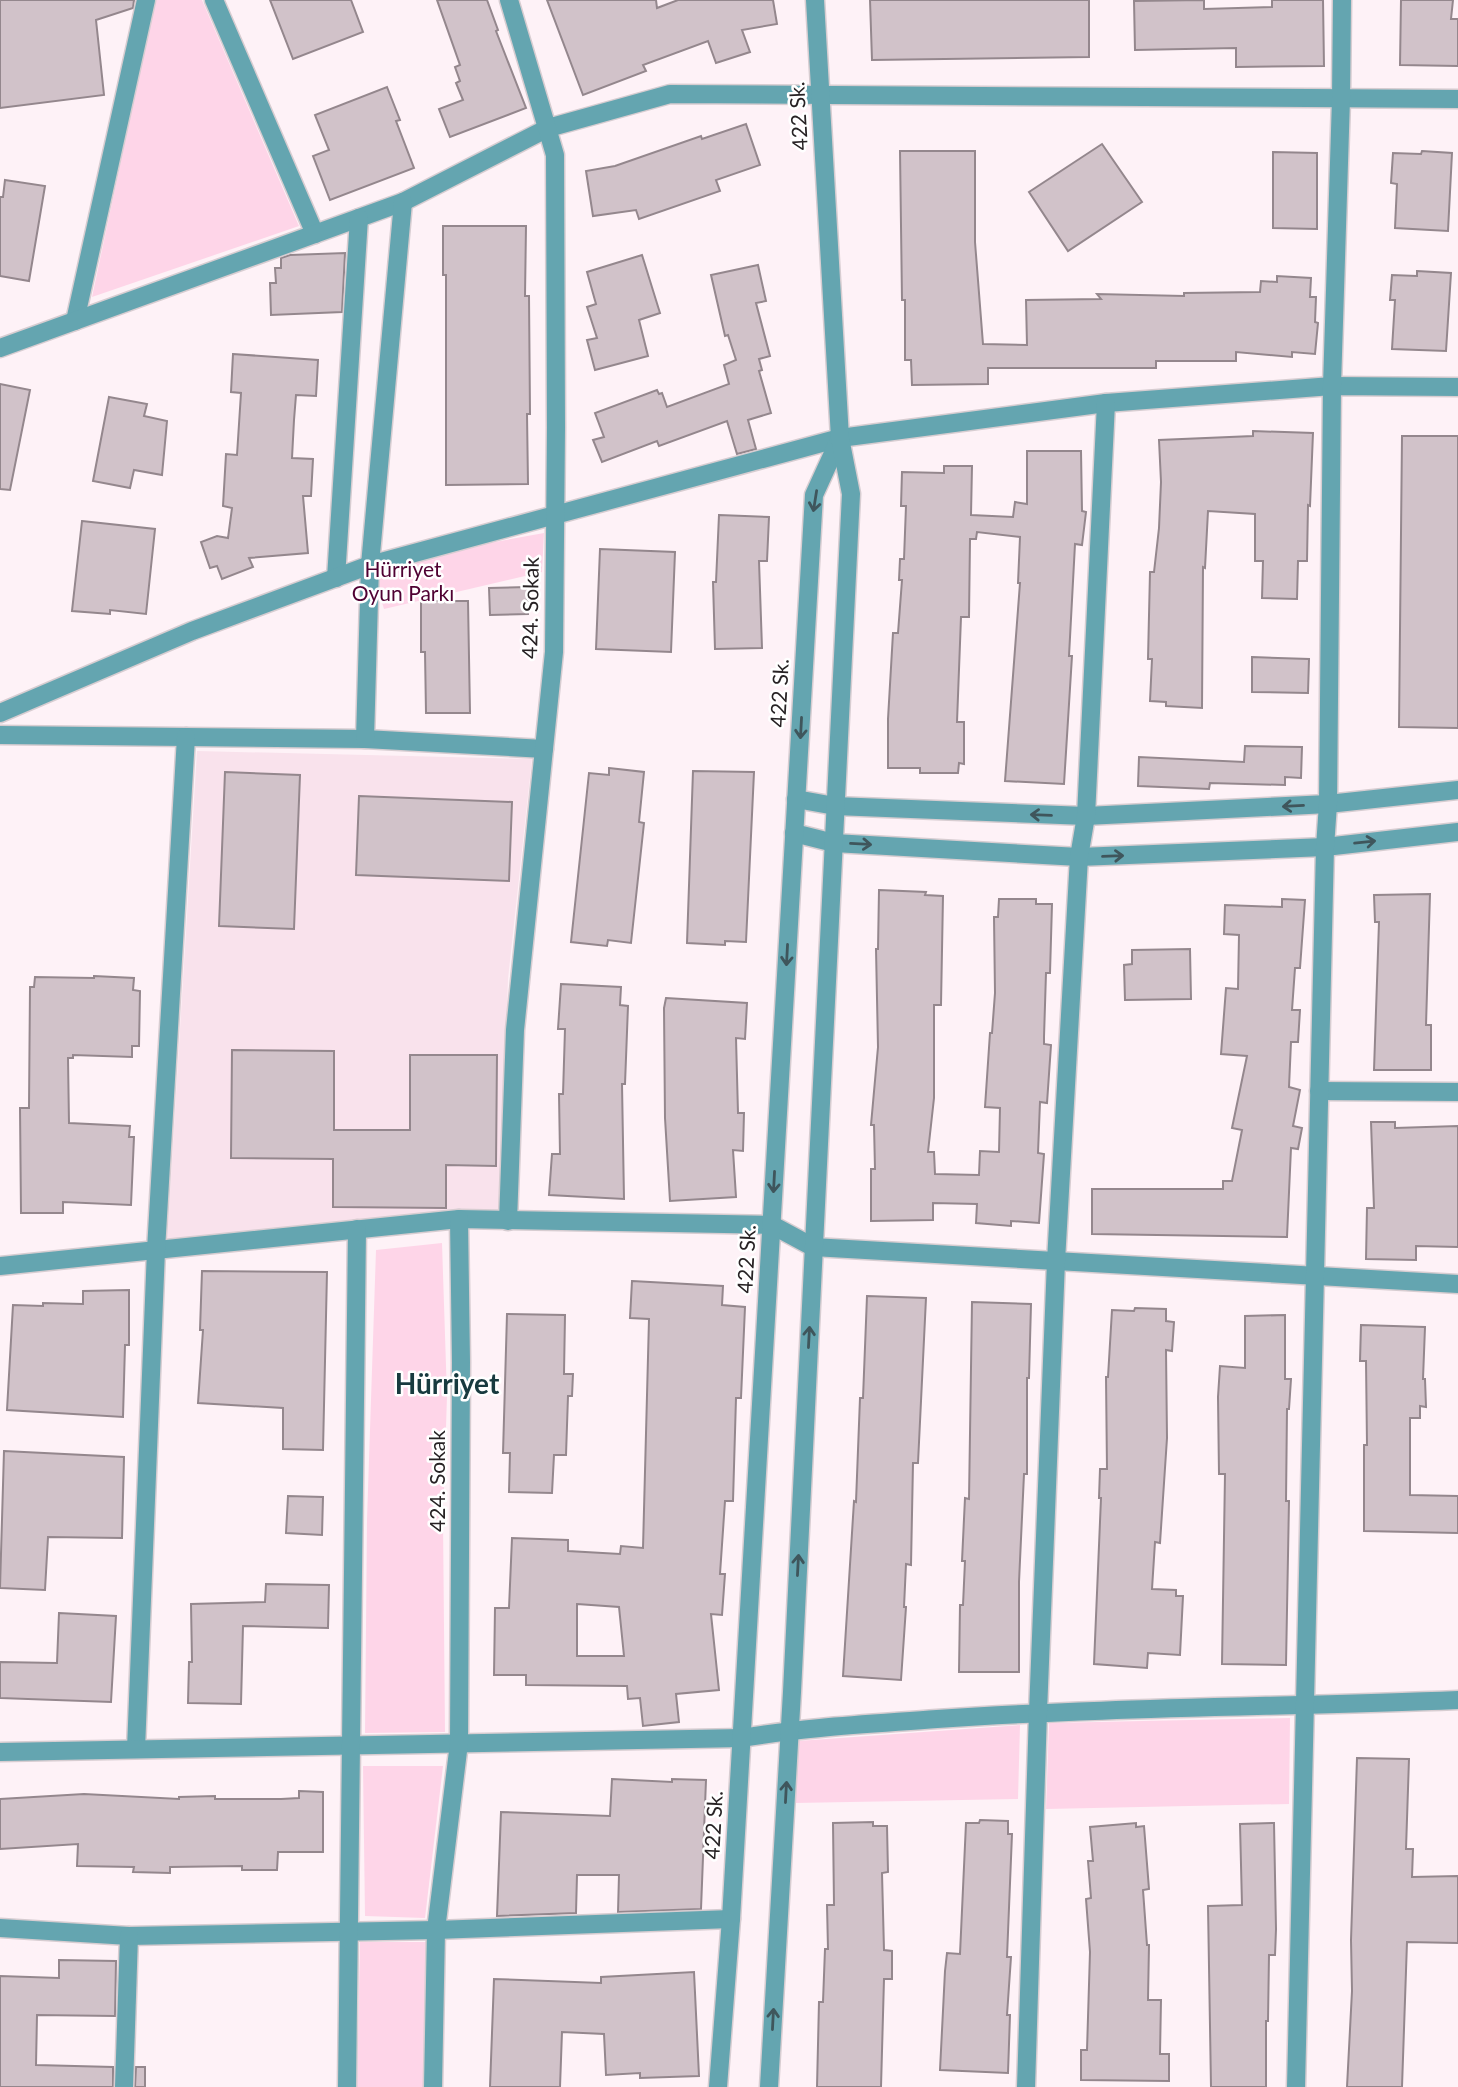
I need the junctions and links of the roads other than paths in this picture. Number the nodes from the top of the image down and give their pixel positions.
1 (146, 0) edge
2 (214, 0) edge
3 (509, 0) edge
4 (815, 0) edge
5 (1342, 0) edge
6 (821, 96) junction
7 (1341, 99) junction
8 (1458, 99) edge
9 (548, 128) junction
10 (403, 202) junction
11 (359, 218) junction
12 (315, 234) junction
13 (75, 321) junction
14 (0, 348) edge
15 (1332, 386) junction
16 (1458, 387) edge
17 (1106, 403) junction
18 (840, 438) junction
19 (555, 515) junction
20 (370, 565) junction
21 (336, 578) junction
22 (0, 713) edge
23 (0, 735) edge
24 (186, 737) junction
25 (365, 739) junction
26 (544, 749) junction
27 (1458, 790) edge
28 (796, 799) junction
29 (1328, 804) junction
30 (835, 806) junction
31 (1086, 817) junction
32 (1458, 832) edge
33 (794, 833) junction
34 (834, 843) junction
35 (1325, 847) junction
36 (1079, 857) junction
37 (1319, 1091) junction
38 (1458, 1091) edge
39 (459, 1219) junction
40 (509, 1221) junction
41 (772, 1225) junction
42 (357, 1229) junction
43 (813, 1247) junction
44 (156, 1250) junction
45 (1056, 1261) junction
46 (0, 1266) edge
47 (1314, 1275) junction
48 (1458, 1284) edge
49 (1458, 1700) edge
50 (1304, 1706) junction
51 (1038, 1712) junction
52 (790, 1730) junction
53 (742, 1738) junction
54 (459, 1743) junction
55 (351, 1745) junction
56 (136, 1749) junction
57 (0, 1752) edge
58 (731, 1919) junction
59 (0, 1928) edge
60 (436, 1930) junction
61 (350, 1931) junction
62 (130, 1936) junction
63 (124, 2087) edge
64 (348, 2087) edge
65 (433, 2087) edge
66 (718, 2087) edge
67 (769, 2087) edge
68 (1026, 2087) edge
69 (1296, 2087) edge

1 - 13 street
2 - 12 street
3 - 9 street, 424. Sokak
4 - 6 street, 422 Sk.
5 - 7 street
6 - 7 street
6 - 9 street
6 - 18 street, 422 Sk.
7 - 8 street
7 - 15 street
9 - 10 street
9 - 19 street, 424. Sokak
10 - 11 street
10 - 20 street
11 - 12 street
11 - 21 street
12 - 13 street
13 - 14 street
15 - 16 street
15 - 17 street
15 - 29 street
17 - 18 street
17 - 31 street
18 - 19 street
18 -> 28 street, 422 Sk.
18 - 30 street, 422 Sk.
19 - 20 street
19 - 26 street, 424. Sokak
20 - 21 street
20 - 25 street
21 - 22 street
23 - 24 street
24 - 25 street
24 - 44 street
25 - 26 street
26 - 40 street, 424. Sokak
27 - 29 street
28 - 30 street
28 - 33 street, 422 Sk.
29 -> 31 street
29 - 35 street
31 -> 30 street
30 - 34 street, 422 Sk.
31 - 36 street
35 -> 32 street
33 - 34 street
33 -> 41 street, 422 Sk.
34 -> 36 street
34 - 43 street, 422 Sk.
36 -> 35 street
35 - 37 street
36 - 45 street
37 - 38 street
37 - 47 street
39 - 40 street
39 - 42 street
39 - 54 street, 424. Sokak
40 - 41 street
41 - 43 street
41 - 53 street, 422 Sk.
42 - 44 street
42 - 55 street
43 - 45 street
52 -> 43 street, 422 Sk.
44 - 46 street
44 - 56 street
45 - 47 street
45 - 51 street
47 - 48 street
47 - 50 street
49 - 50 street
50 - 51 street
50 - 69 street
51 - 52 street
51 - 68 street
52 - 53 street
67 -> 52 street, 422 Sk.
53 - 54 street
53 - 58 street, 422 Sk.
54 - 55 street
54 - 60 street, 424. Sokak
55 - 56 street
55 - 61 street
56 - 57 street
58 - 60 street
58 - 66 street, 422 Sk.
59 - 62 street
60 - 61 street
60 - 65 street, 424. Sokak
61 - 62 street
61 - 64 street
62 - 63 street

